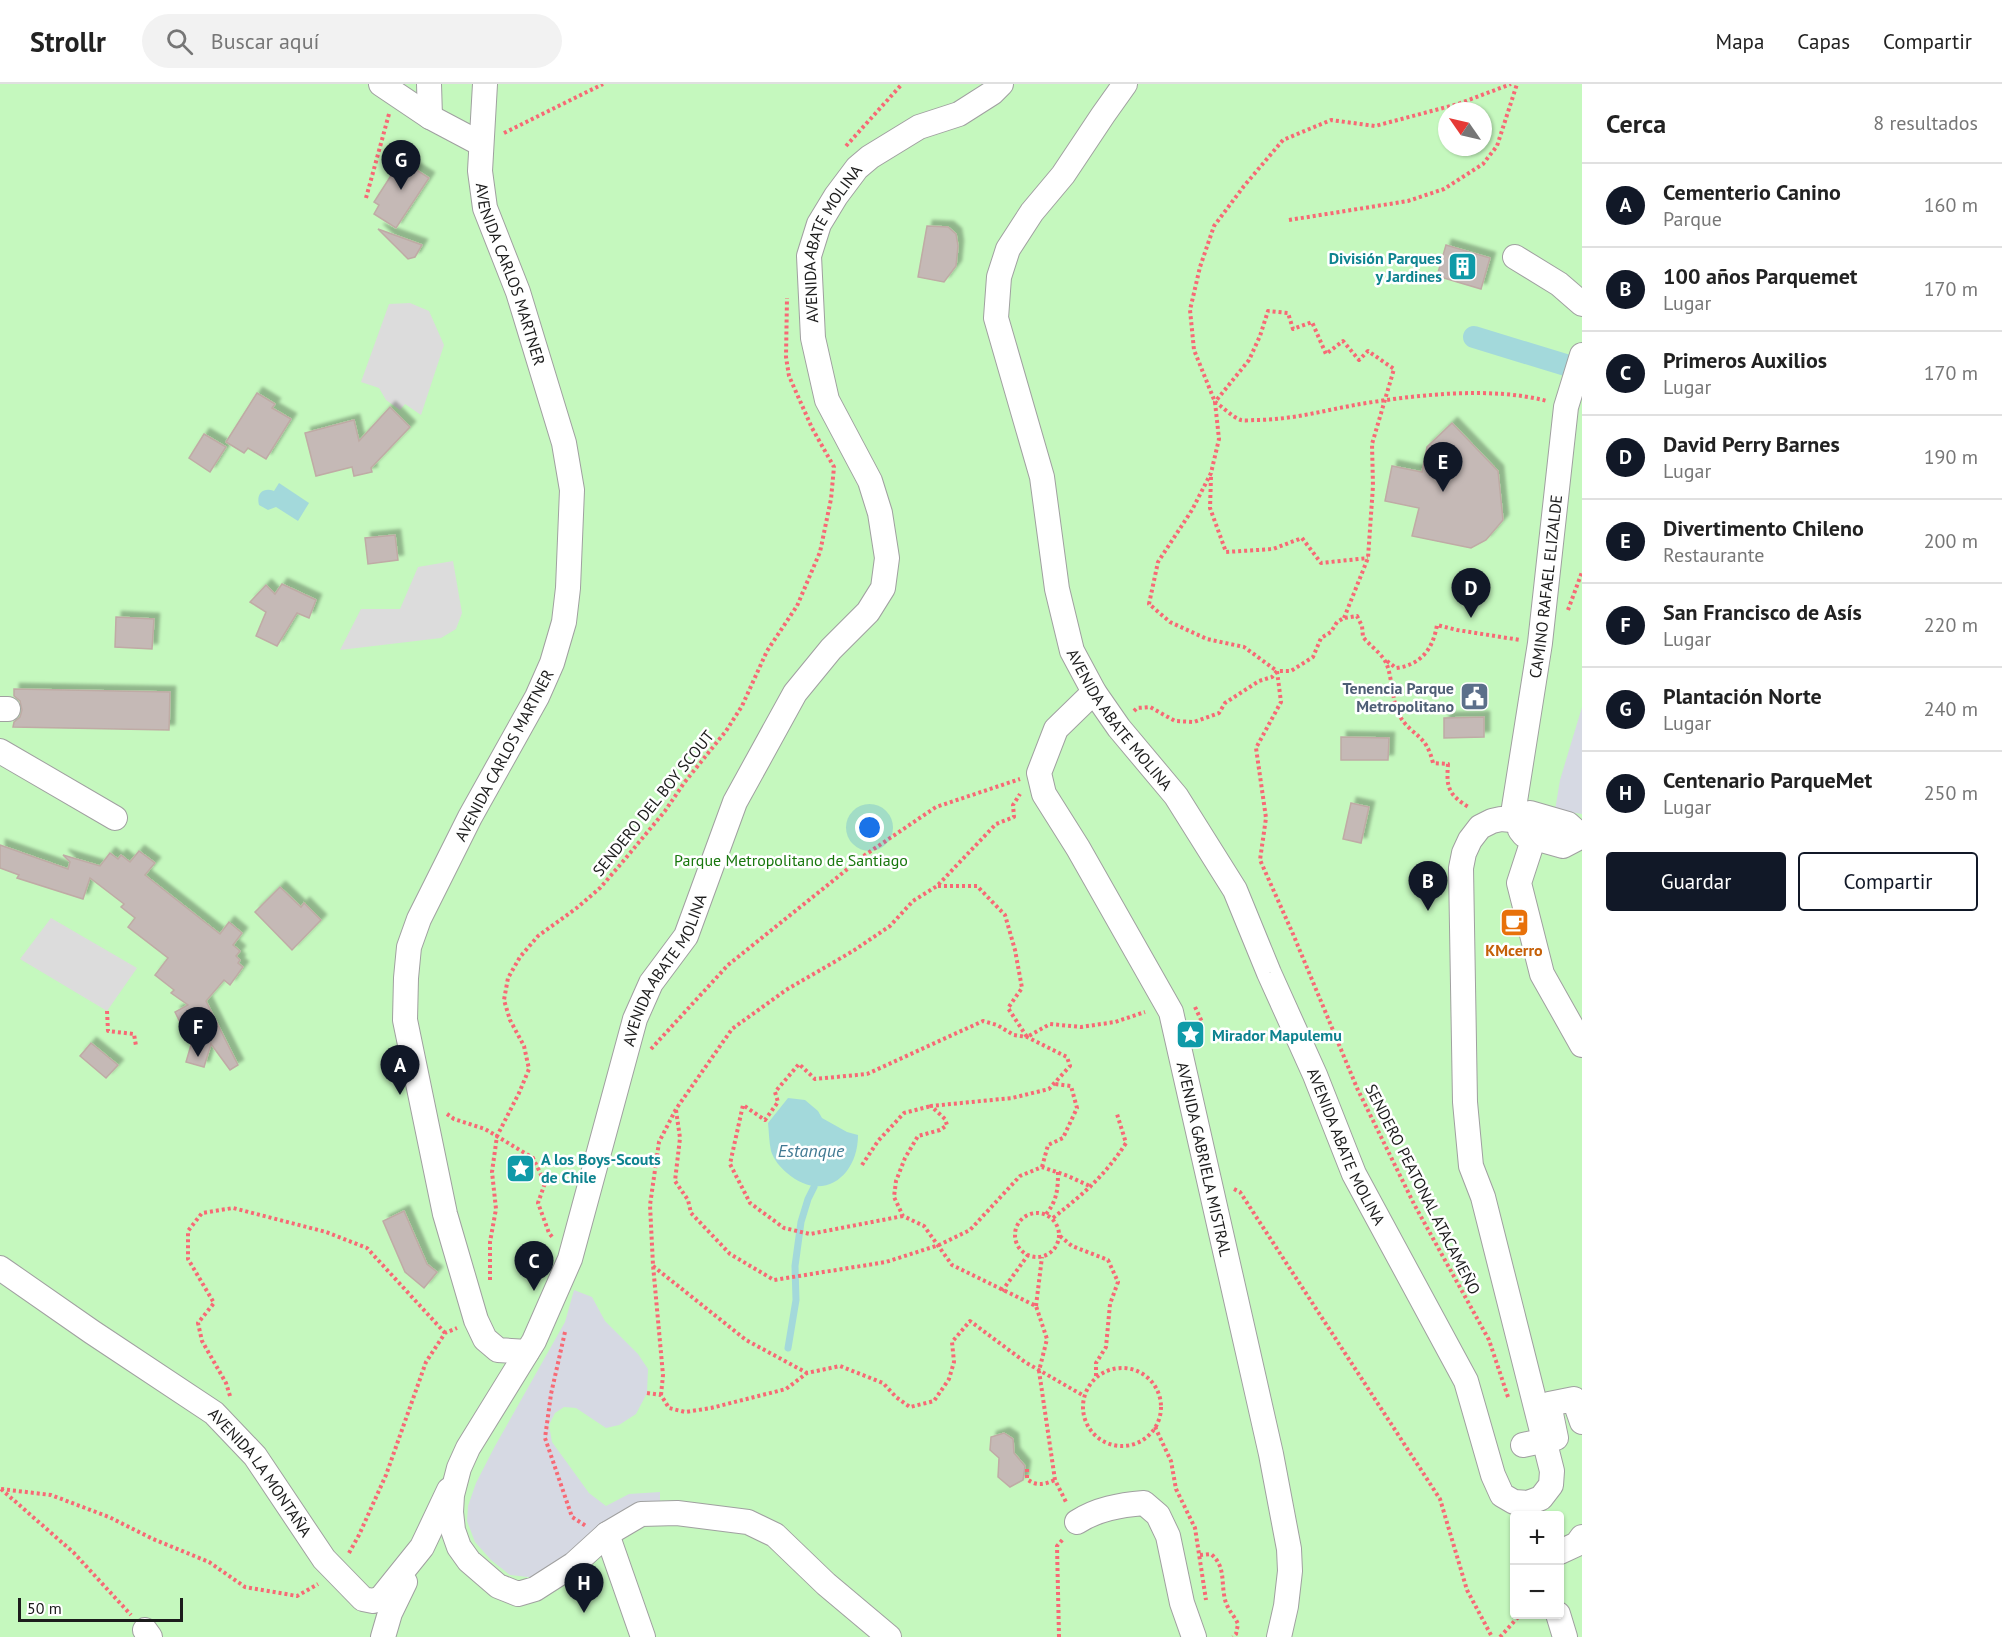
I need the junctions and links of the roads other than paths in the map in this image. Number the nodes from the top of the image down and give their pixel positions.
1 (429, 84) edge
2 (485, 84) edge
3 (1001, 84) edge
4 (1125, 84) edge
5 (388, 89) edge
6 (430, 117) junction
7 (481, 144) junction
8 (1515, 257) dead end
9 (1582, 304) edge
10 (1582, 356) edge
11 (1094, 692) junction
12 (0, 751) edge
13 (115, 818) dead end
14 (1502, 820) junction
15 (1534, 837) junction
16 (1581, 837) edge
17 (1582, 1045) edge
18 (0, 1268) edge
19 (527, 1352) junction
20 (1582, 1422) edge
21 (1534, 1443) junction
22 (463, 1458) junction
23 (1077, 1522) road end
24 (598, 1531) junction
25 (1582, 1536) edge
26 (422, 1548) junction
27 (1564, 1550) edge
28 (1560, 1619) edge
29 (383, 1637) edge
30 (643, 1637) edge
31 (889, 1637) edge
32 (1194, 1637) edge
33 (1279, 1637) edge
34 (1565, 1637) edge

1 - 6 street
2 - 7 street, AVENIDA CARLOS MARTNER
3 - 19 street, AVENIDA ABATE MOLINA
4 - 11 street, AVENIDA ABATE MOLINA
5 - 6 street
6 - 7 street
7 - 19 street, AVENIDA CARLOS MARTNER
8 - 9 street
10 - 14 street, CAMINO RAFAEL ELIZALDE
11 - 21 street, AVENIDA ABATE MOLINA
11 - 33 street, AVENIDA GABRIELA MISTRAL
12 - 13 street
14 - 15 street
14 - 16 street
14 - 21 street, AVENIDA ABATE MOLINA
15 - 16 street
15 - 17 street
18 - 26 street, AVENIDA LA MONTAÑA
19 - 22 street, AVENIDA ABATE MOLINA
20 - 21 street
22 - 24 street
22 - 26 street, AVENIDA LA MONTAÑA
23 - 32 street
24 - 30 street
24 - 31 street
25 - 27 street
26 - 29 street
28 - 34 street

